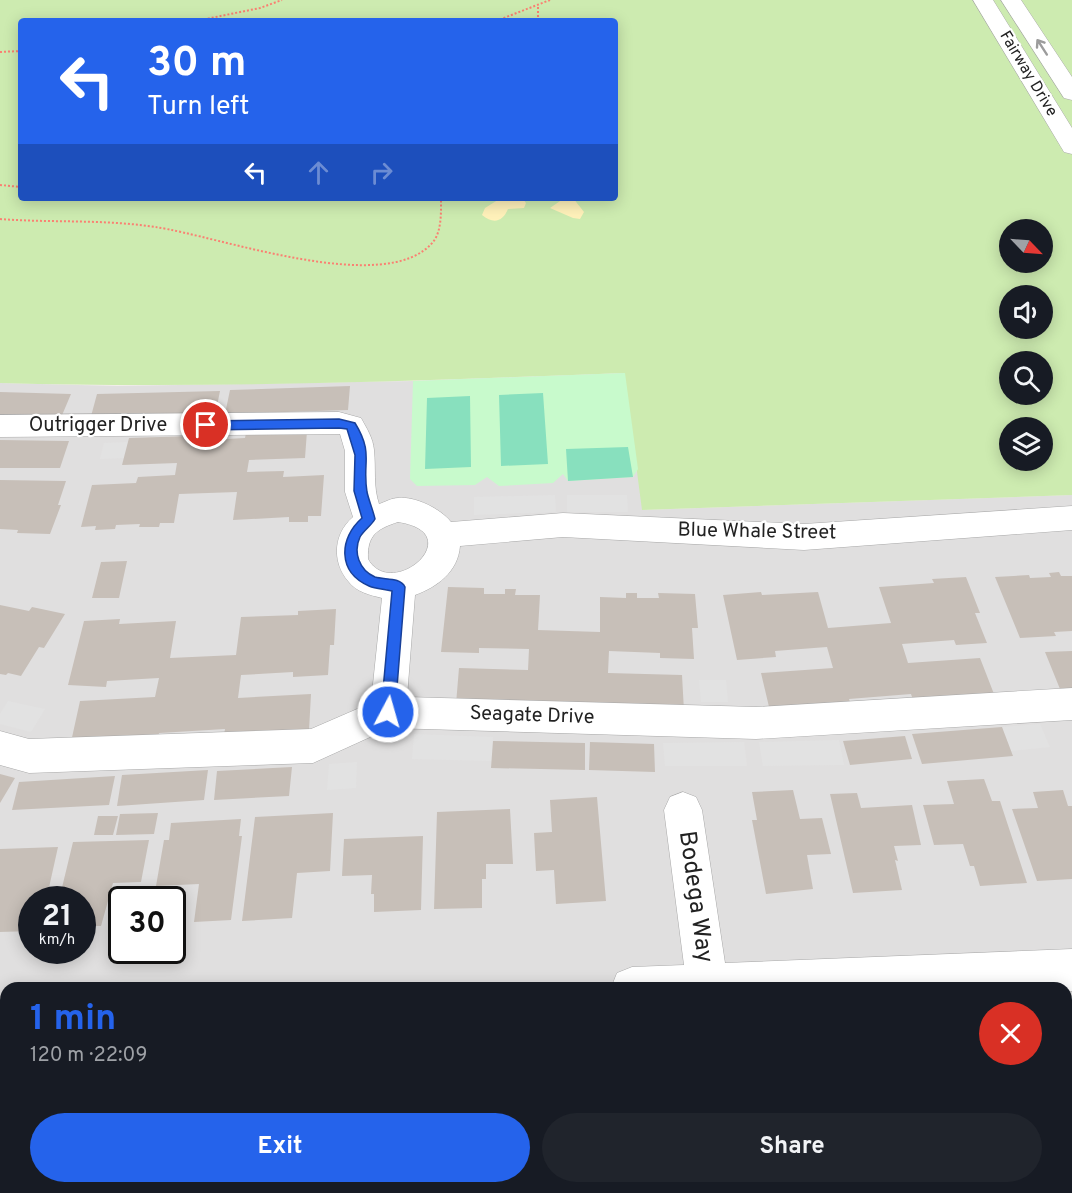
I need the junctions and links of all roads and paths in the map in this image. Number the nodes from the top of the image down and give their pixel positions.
1 (282, 0) edge
2 (550, 0) edge
3 (983, 0) edge
4 (1011, 0) edge
5 (538, 7) junction
6 (212, 18) edge
7 (502, 18) edge
8 (538, 18) edge
9 (18, 51) edge
10 (0, 52) edge
11 (1072, 93) edge
12 (1072, 147) edge
13 (0, 185) edge
14 (18, 187) edge
15 (441, 201) edge
16 (0, 219) edge
17 (0, 426) edge
18 (1072, 518) edge
19 (369, 519) junction
20 (442, 535) junction
21 (399, 587) junction
22 (1072, 704) edge
23 (388, 712) junction
24 (0, 748) edge
25 (683, 810) dead end
26 (1072, 970) edge
27 (707, 982) edge
28 (759, 982) edge

1 - 6 path
2 - 5 path
3 - 12 street, Fairway Drive
11 -> 4 street, Fairway Drive
5 - 7 path
5 - 8 path
9 - 10 path
13 - 14 path
15 - 16 path
17 - 19 street, Outrigger Drive
18 - 20 street, Blue Whale Street
19 - 20 street
19 - 21 street
20 - 21 street
21 - 23 street
22 - 23 street, Seagate Drive
23 - 24 street, Seagate Drive
25 - 27 street, Bodega Way
26 - 28 street

